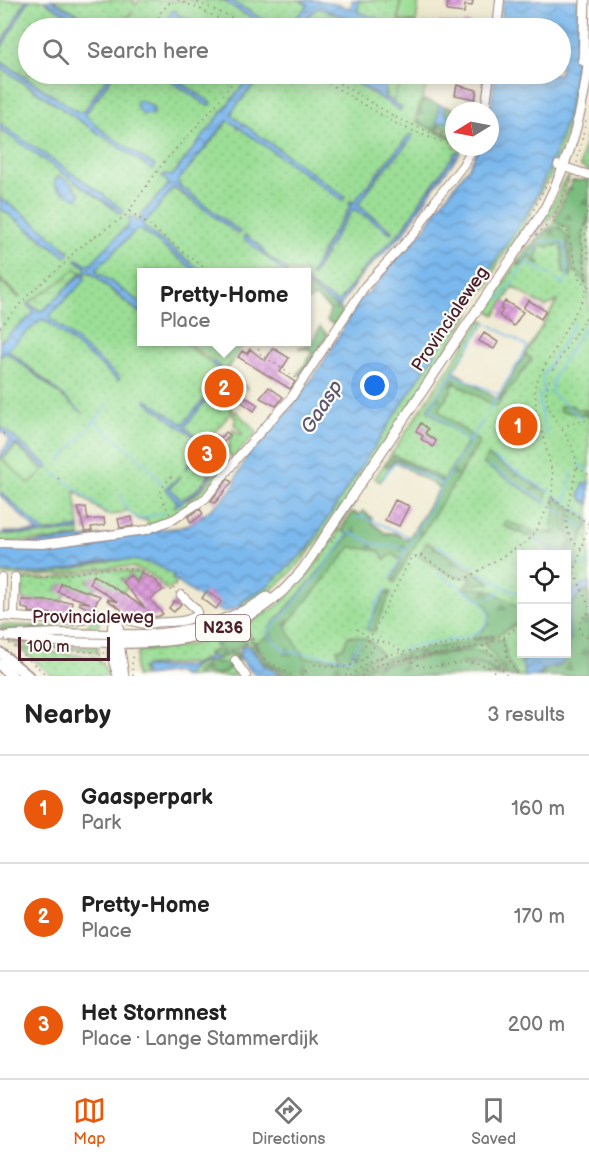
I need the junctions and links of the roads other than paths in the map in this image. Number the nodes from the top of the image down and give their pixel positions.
1 (500, 0) edge
2 (587, 0) edge
3 (589, 8) edge
4 (497, 18) edge
5 (589, 53) edge
6 (488, 84) edge
7 (485, 102) edge
8 (468, 156) edge
9 (560, 166) junction
10 (589, 175) edge
11 (0, 543) edge
12 (1, 577) edge
13 (15, 577) road end
14 (0, 589) edge
15 (181, 595) road end
16 (0, 616) edge
17 (14, 617) junction
18 (116, 621) junction
19 (2, 636) edge
20 (116, 639) junction
21 (0, 653) edge
22 (236, 660) dead end
23 (5, 663) edge
24 (12, 676) edge
25 (28, 676) edge
26 (118, 676) edge
27 (124, 676) edge
28 (246, 676) edge

1 - 4 street
2 - 3 main road, Provincialeweg / N236
2 - 9 main road, Provincialeweg / N236
5 - 9 main road, Provincialeweg / N236
6 - 7 street
8 - 11 street
9 - 10 street
9 - 20 main road, Provincialeweg / N236
12 - 14 street
13 - 17 street
14 - 16 street
15 - 18 street
16 - 17 street
17 - 18 street
18 - 20 street
19 - 20 street, Provincialeweg
20 - 26 main road
20 - 27 main road
21 - 23 highway
22 - 28 street
23 - 24 highway
23 - 25 highway

